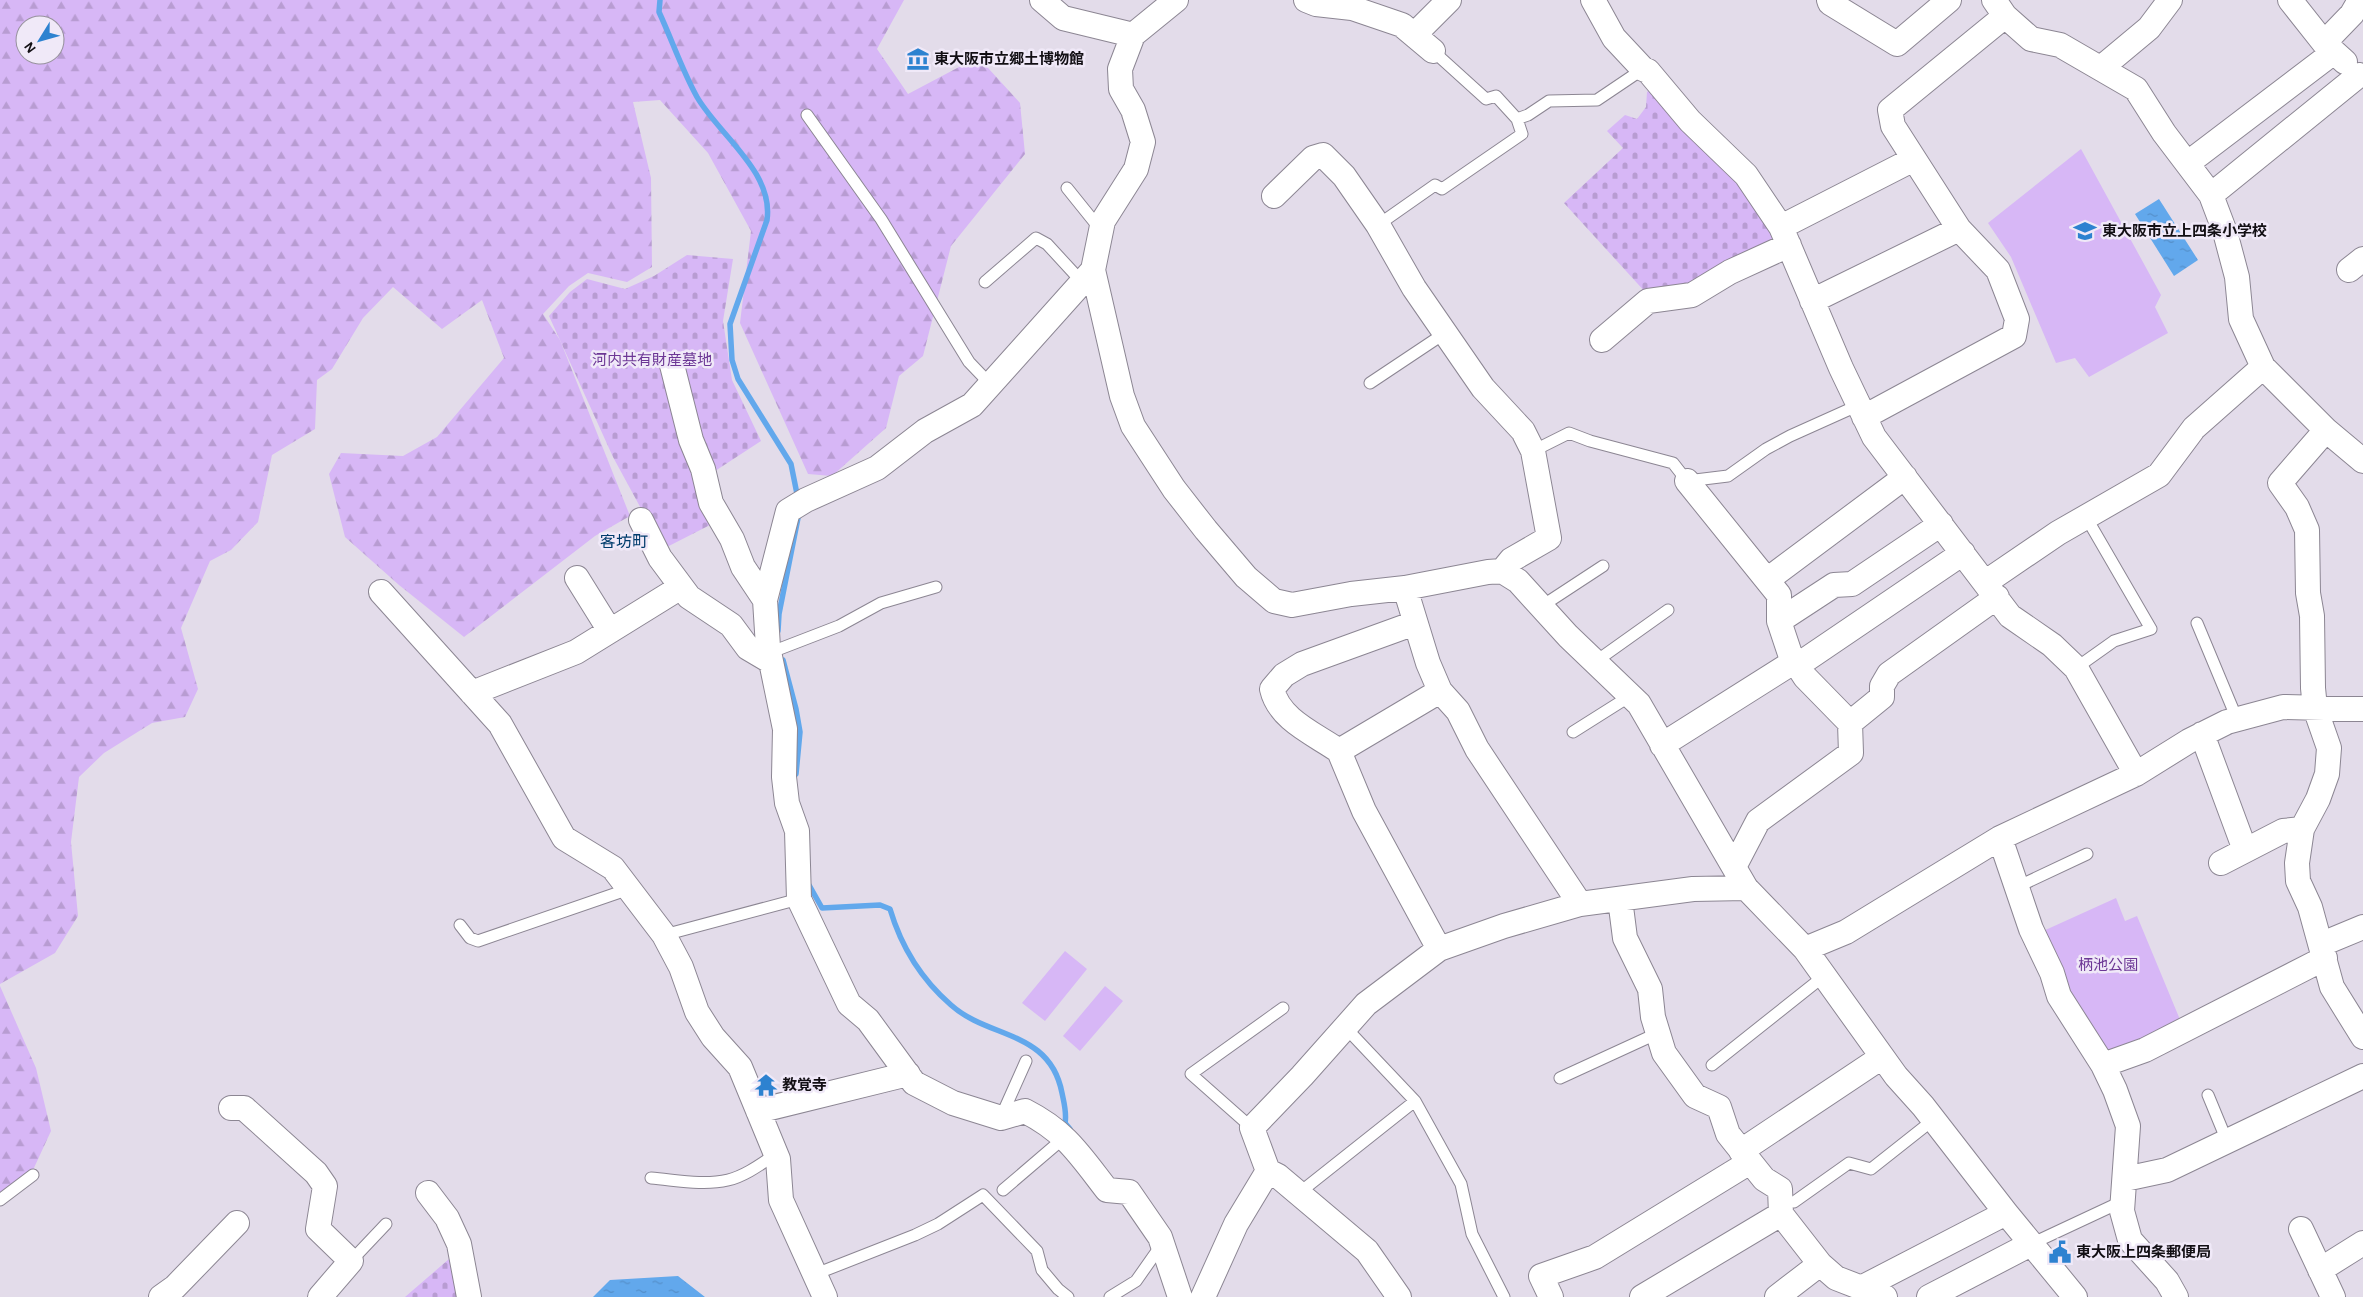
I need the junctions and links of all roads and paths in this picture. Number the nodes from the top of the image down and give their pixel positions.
1 (1042, 0) edge
2 (1176, 0) edge
3 (1306, 0) edge
4 (1449, 0) edge
5 (1592, 0) edge
6 (1829, 0) edge
7 (1949, 0) edge
8 (2170, 0) edge
9 (2290, 0) edge
10 (2360, 0) edge
11 (1355, 4) edge
12 (1998, 4) edge
13 (1414, 35) junction
14 (1133, 36) junction
15 (2329, 48) junction
16 (1433, 50) joint
17 (2101, 68) junction
18 (1643, 69) junction
19 (2361, 77) edge
20 (807, 115) dead end
21 (1517, 119) junction
22 (1914, 159) junction
23 (2188, 163) junction
24 (1067, 188) dead end
25 (2211, 195) junction
26 (1274, 196) dead end
27 (1378, 225) junction
28 (1959, 229) junction
29 (1101, 230) junction
30 (1785, 236) junction
31 (1087, 276) junction
32 (985, 282) dead end
33 (1812, 301) junction
34 (1445, 333) junction
35 (1602, 340) dead end
36 (672, 365) dead end
37 (2263, 368) junction
38 (1370, 383) dead end
39 (992, 386) junction
40 (1861, 411) junction
41 (2326, 430) junction
42 (1533, 452) junction
43 (2363, 461) edge
44 (1905, 477) junction
45 (1687, 480) junction
46 (2086, 517) junction
47 (641, 520) dead end
48 (1941, 524) junction
49 (1963, 552) junction
50 (1603, 566) dead end
51 (1502, 571) junction
52 (577, 578) dead end
53 (1767, 580) junction
54 (681, 586) junction
55 (936, 587) dead end
56 (1405, 588) junction
57 (1991, 589) junction
58 (381, 592) dead end
59 (765, 600) junction
60 (1542, 606) junction
61 (1668, 610) dead end
62 (1780, 621) junction
63 (1416, 622) junction
64 (2197, 623) dead end
65 (610, 630) junction
66 (770, 657) junction
67 (1595, 662) junction
68 (1796, 663) junction
69 (2076, 668) junction
70 (1440, 691) junction
71 (472, 693) junction
72 (1630, 696) junction
73 (2315, 708) junction
74 (2363, 709) edge
75 (2237, 719) junction
76 (1850, 723) junction
77 (1573, 732) dead end
78 (2202, 734) junction
79 (1662, 745) junction
80 (1339, 751) junction
81 (2136, 774) junction
82 (2302, 829) junction
83 (2000, 838) junction
84 (2245, 850) junction
85 (2086, 854) dead end
86 (2221, 863) dead end
87 (1734, 867) junction
88 (2017, 887) junction
89 (1746, 888) junction
90 (629, 889) junction
91 (799, 899) junction
92 (1620, 899) junction
93 (1580, 904) junction
94 (460, 925) dead end
95 (2363, 927) edge
96 (664, 935) junction
97 (1439, 949) junction
98 (1805, 949) junction
99 (2323, 951) junction
100 (1824, 976) junction
101 (1283, 1008) dead end
102 (1345, 1027) junction
103 (1658, 1033) junction
104 (2363, 1037) edge
105 (1882, 1057) junction
106 (1026, 1061) dead end
107 (1712, 1065) dead end
108 (2103, 1065) junction
109 (908, 1074) junction
110 (2363, 1076) edge
111 (1560, 1078) dead end
112 (2208, 1095) dead end
113 (1415, 1101) junction
114 (231, 1108) dead end
115 (758, 1111) junction
116 (1000, 1118) junction
117 (1933, 1120) junction
118 (1252, 1128) junction
119 (1065, 1137) junction
120 (2227, 1141) junction
121 (776, 1154) junction
122 (1746, 1157) junction
123 (1268, 1171) junction
124 (33, 1175) dead end
125 (651, 1178) dead end
126 (1003, 1190) dead end
127 (2124, 1190) junction
128 (1299, 1193) junction
129 (428, 1194) dead end
130 (0, 1200) edge
131 (1788, 1208) junction
132 (2006, 1214) junction
133 (237, 1223) dead end
134 (386, 1224) dead end
135 (2301, 1229) dead end
136 (2363, 1243) edge
137 (1162, 1244) junction
138 (2031, 1244) junction
139 (351, 1261) junction
140 (1820, 1264) junction
141 (2320, 1270) junction
142 (813, 1275) junction
143 (1861, 1288) junction
144 (161, 1297) edge
145 (320, 1297) edge
146 (469, 1297) edge
147 (825, 1297) edge
148 (1068, 1297) edge
149 (1110, 1297) edge
150 (1180, 1297) edge
151 (1203, 1297) edge
152 (1399, 1297) edge
153 (1504, 1297) edge
154 (1551, 1297) edge
155 (1642, 1297) edge
156 (1777, 1297) edge
157 (1885, 1297) edge
158 (1929, 1297) edge
159 (2075, 1297) edge
160 (2176, 1297) edge
161 (2333, 1297) edge

1 - 14 street
2 - 14 street
3 - 11 street
4 - 13 street
5 - 18 street
6 - 7 street
8 - 17 street
9 - 15 street
10 - 15 street
11 - 13 street
12 - 17 street
12 - 22 street
13 - 16 street
14 - 29 street
15 - 19 street
15 - 23 street
16 - 21 lane
17 - 23 street
18 - 21 lane
18 - 30 street
19 - 25 street
20 - 39 lane
21 - 27 lane
22 - 28 street
22 - 30 street
23 - 25 street
24 - 29 lane
25 - 37 street
26 - 27 street
27 - 34 street
28 - 33 street
28 - 40 street
29 - 31 street
30 - 33 street
30 - 35 street
31 - 32 lane
31 - 39 street
31 - 56 street
33 - 40 street
34 - 38 lane
34 - 42 street
36 - 59 street
37 - 41 street
37 - 46 street
39 - 59 street
40 - 44 street
40 - 45 lane
41 - 43 street
41 - 73 street
42 - 45 lane
42 - 51 street
44 - 48 street
44 - 53 street
45 - 53 street
46 - 57 street
46 - 69 lane
47 - 54 street
48 - 49 street
48 - 62 street
49 - 57 street
49 - 68 street
50 - 60 lane
51 - 56 street
51 - 60 street
52 - 65 street
53 - 62 street
54 - 65 street
54 - 66 street
55 - 66 lane
56 - 63 street
57 - 69 street
57 - 76 street
58 - 71 street
59 - 66 street
60 - 67 street
61 - 67 lane
62 - 68 street
63 - 70 street
63 - 80 street
64 - 75 lane
65 - 71 street
66 - 91 street
67 - 72 street
68 - 76 street
68 - 79 street
69 - 81 street
70 - 80 street
70 - 93 street
71 - 90 street
72 - 77 lane
72 - 79 street
73 - 74 street
73 - 75 street
73 - 82 street
75 - 78 street
76 - 87 street
78 - 81 street
78 - 84 street
79 - 87 street
80 - 97 street
81 - 83 street
82 - 84 street
82 - 99 street
83 - 88 street
83 - 98 street
84 - 86 street
85 - 88 lane
87 - 89 street
88 - 108 street
89 - 92 street
89 - 98 street
90 - 94 lane
90 - 96 street
91 - 96 lane
91 - 109 street
92 - 93 street
92 - 103 street
93 - 97 street
95 - 99 street
96 - 115 street
97 - 102 street
98 - 100 street
99 - 104 street
99 - 108 street
100 - 105 street
100 - 107 lane
101 - 118 lane
102 - 113 lane
102 - 118 street
103 - 111 lane
103 - 122 street
105 - 117 street
105 - 122 street
106 - 116 lane
108 - 127 street
109 - 115 street
109 - 116 street
110 - 120 street
112 - 120 lane
113 - 128 lane
113 - 153 lane
114 - 139 street
115 - 121 street
116 - 119 street
117 - 131 lane
117 - 132 street
118 - 123 street
119 - 126 lane
119 - 137 street
120 - 127 street
121 - 125 lane
121 - 142 street
122 - 131 street
122 - 154 street
123 - 128 street
123 - 151 street
124 - 130 lane
127 - 138 lane
127 - 160 street
128 - 152 street
129 - 146 street
131 - 140 street
131 - 155 street
132 - 138 street
132 - 143 street
133 - 144 street
134 - 139 lane
135 - 141 street
136 - 141 street
137 - 149 lane
137 - 150 street
138 - 158 street
138 - 159 street
139 - 145 street
140 - 143 street
140 - 156 street
141 - 161 street
142 - 147 street
142 - 148 lane
143 - 157 street

